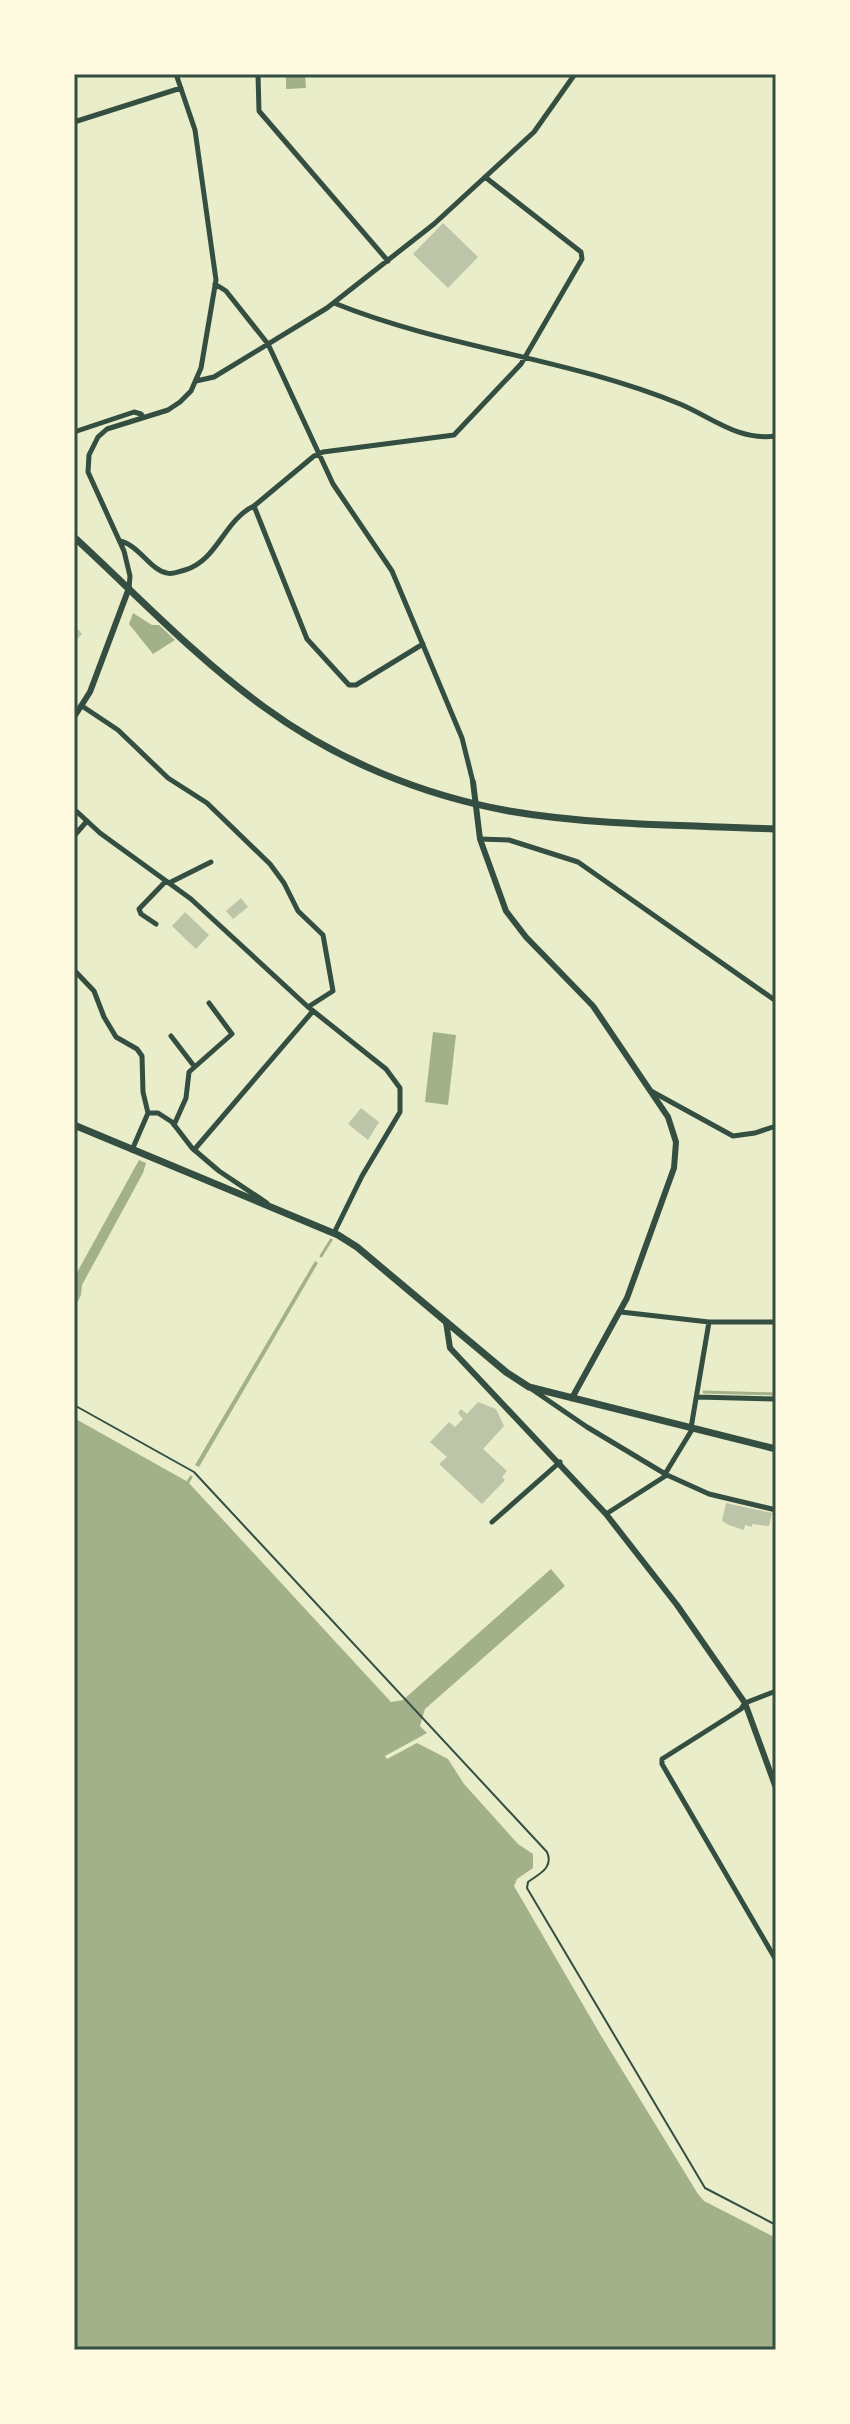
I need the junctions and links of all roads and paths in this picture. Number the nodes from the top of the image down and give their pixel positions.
1 (176, 74) edge
2 (258, 74) edge
3 (575, 74) edge
4 (181, 88) junction
5 (74, 122) edge
6 (485, 177) junction
7 (388, 261) junction
8 (215, 284) junction
9 (334, 303) junction
10 (268, 344) junction
11 (523, 359) junction
12 (196, 381) junction
13 (143, 417) junction
14 (74, 432) edge
15 (776, 436) edge
16 (319, 454) junction
17 (254, 506) junction
18 (74, 537) edge
19 (119, 541) junction
20 (129, 588) junction
21 (423, 644) junction
22 (82, 706) junction
23 (74, 716) edge
24 (473, 782) joint
25 (74, 809) edge
26 (87, 821) junction
27 (776, 829) edge
28 (74, 836) edge
29 (480, 839) junction
30 (211, 862) dead end
31 (168, 882) junction
32 (156, 924) dead end
33 (74, 970) edge
34 (776, 1001) edge
35 (209, 1003) dead end
36 (310, 1009) junction
37 (171, 1036) dead end
38 (194, 1066) junction
39 (651, 1091) junction
40 (148, 1113) junction
41 (74, 1125) edge
42 (174, 1125) junction
43 (776, 1126) edge
44 (132, 1150) junction
45 (194, 1150) junction
46 (231, 1179) junction
47 (227, 1189) junction
48 (271, 1207) junction
49 (334, 1233) junction
50 (621, 1312) junction
51 (446, 1322) junction
52 (709, 1322) junction
53 (776, 1322) edge
54 (529, 1387) junction
55 (697, 1397) junction
56 (572, 1398) junction
57 (776, 1399) edge
58 (74, 1405) edge
59 (692, 1428) junction
60 (776, 1449) edge
61 (560, 1462) junction
62 (666, 1474) junction
63 (776, 1510) edge
64 (606, 1514) junction
65 (492, 1522) dead end
66 (776, 1691) edge
67 (745, 1703) junction
68 (776, 1788) edge
69 (776, 1960) edge
70 (776, 2225) edge

1 - 4 street
2 - 7 street
3 - 6 street
4 - 5 street
4 - 8 street
6 - 7 street
6 - 11 street
7 - 9 street
8 - 10 street
8 - 12 street
9 - 10 street
9 - 11 street
10 - 12 street
10 - 16 street
11 - 15 street
11 - 16 street
12 - 13 street
13 - 14 street
13 - 19 street
16 - 17 street
16 - 21 street
17 - 19 street
17 - 21 street
18 - 20 main road
19 - 20 street
20 - 22 street
20 - 27 main road
21 - 24 street
22 - 23 street
22 - 36 street
24 - 29 street
25 - 26 street
26 - 28 street
26 - 31 street
29 - 34 street
29 - 39 street
30 - 31 street
31 - 32 street
31 - 36 street
33 - 40 street
35 - 38 street
36 - 45 street
36 - 49 street
37 - 38 street
38 - 42 street
39 - 43 street
39 - 50 street
40 - 42 street
40 - 44 street
41 - 44 main road
42 - 45 street
44 - 47 main road
45 - 46 street
46 - 47 street
46 - 48 street
47 - 48 main road
48 - 49 main road
49 - 51 main road
50 - 52 street
50 - 56 street
51 - 54 main road
51 - 61 street
52 - 53 street
52 - 55 street
54 - 56 main road
54 - 62 street
55 - 57 street
55 - 59 street
56 - 59 main road
58 - 70 path
59 - 60 main road
59 - 62 street
61 - 64 street
61 - 65 street
62 - 63 street
62 - 64 street
64 - 67 street
66 - 67 street
67 - 68 street
67 - 69 street

